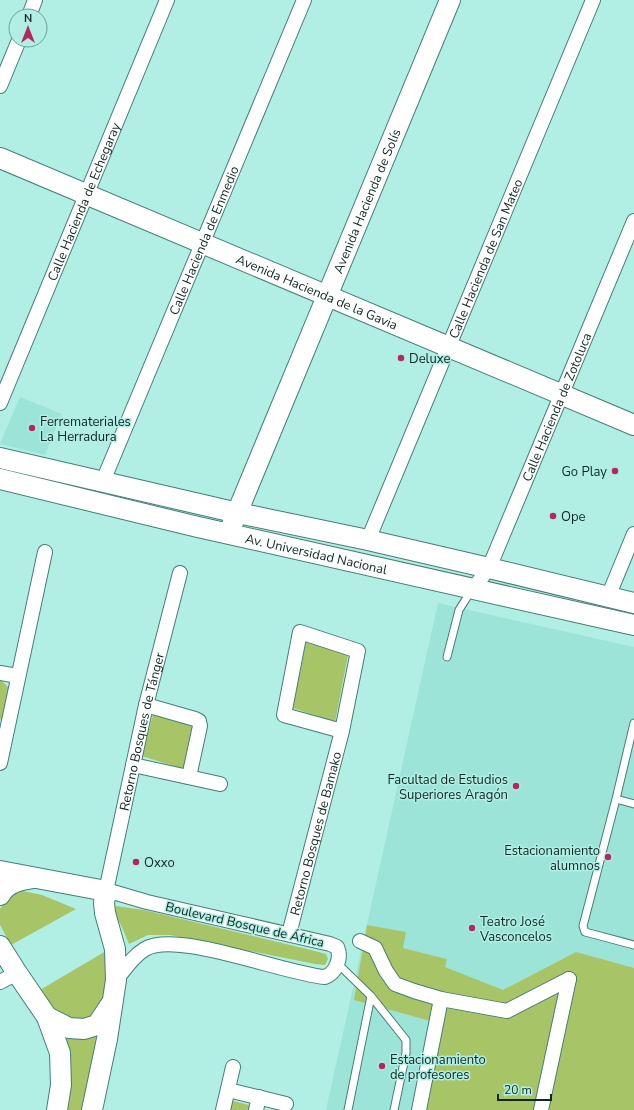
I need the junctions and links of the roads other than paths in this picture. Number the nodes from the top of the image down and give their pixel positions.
1 (167, 0) edge
2 (304, 0) edge
3 (450, 0) edge
4 (593, 0) edge
5 (16, 48) edge
6 (0, 86) edge
7 (0, 158) edge
8 (88, 195) junction
9 (634, 221) edge
10 (202, 243) junction
11 (327, 296) junction
12 (448, 346) junction
13 (562, 394) junction
14 (0, 404) edge
15 (634, 425) edge
16 (0, 458) edge
17 (0, 479) edge
18 (103, 481) junction
19 (238, 513) junction
20 (229, 534) junction
21 (634, 534) edge
22 (368, 540) junction
23 (45, 552) dead end
24 (489, 568) junction
25 (180, 573) dead end
26 (473, 589) junction
27 (608, 597) junction
28 (634, 603) edge
29 (634, 625) edge
30 (447, 657) dead end
31 (0, 673) edge
32 (18, 676) junction
33 (146, 706) junction
34 (634, 722) edge
35 (342, 732) junction
36 (3, 735) edge
37 (0, 763) edge
38 (134, 765) junction
39 (189, 777) junction
40 (220, 784) dead end
41 (616, 799) junction
42 (634, 804) edge
43 (0, 871) edge
44 (33, 878) junction
45 (106, 892) junction
46 (0, 895) edge
47 (289, 934) junction
48 (360, 942) dead end
49 (634, 945) edge
50 (0, 946) edge
51 (337, 962) junction
52 (8, 978) edge
53 (116, 980) junction
54 (371, 996) junction
55 (441, 999) junction
56 (113, 1001) junction
57 (47, 1018) junction
58 (233, 1067) dead end
59 (228, 1090) junction
60 (258, 1104) edge
61 (286, 1104) dead end
62 (57, 1110) edge
63 (92, 1110) edge
64 (223, 1110) edge
65 (348, 1110) edge
66 (394, 1110) edge
67 (419, 1110) edge
68 (541, 1110) edge

1 - 8 street, Calle Hacienda de Echegaray
2 - 10 street, Calle Hacienda de Enmedio
3 - 11 street, Avenida Hacienda de Solís
4 - 12 street, Calle Hacienda de San Mateo
5 - 6 street
7 - 8 street, Avenida Hacienda de la Gavia
8 - 10 street, Avenida Hacienda de la Gavia
8 - 14 street, Calle Hacienda de Echegaray
9 - 13 street, Calle Hacienda de Zotoluca
10 - 11 street, Avenida Hacienda de la Gavia
10 - 18 street, Calle Hacienda de Enmedio
11 - 12 street, Avenida Hacienda de la Gavia
11 - 19 street, Avenida Hacienda de Solís
12 - 13 street, Avenida Hacienda de la Gavia
12 - 22 street, Calle Hacienda de San Mateo
13 - 15 street, Avenida Hacienda de la Gavia
13 - 24 street, Calle Hacienda de Zotoluca
16 - 18 street, Av. Universidad Nacional
17 - 20 street, Av. Universidad Nacional
18 - 19 street, Av. Universidad Nacional
19 - 20 street, Avenida Hacienda de Solís
19 - 22 street, Av. Universidad Nacional
20 - 26 street, Av. Universidad Nacional
21 - 27 street
22 - 24 street, Av. Universidad Nacional
23 - 32 street
24 - 26 street, Calle Hacienda de Zotoluca
24 - 27 street, Av. Universidad Nacional
25 - 33 street, Retorno Bosques de Tánger
26 - 29 street, Av. Universidad Nacional
26 - 30 lane
27 - 28 street, Av. Universidad Nacional
31 - 32 street
32 - 36 street
33 - 38 street, Retorno Bosques de Tánger
33 - 39 street
34 - 41 lane
35 - 35 street, Retorno Bosques de Bamako
35 - 47 street, Retorno Bosques de Bamako
36 - 37 street
38 - 39 street
38 - 45 street, Retorno Bosques de Tánger
39 - 40 street
41 - 42 lane
41 - 49 lane
43 - 44 street, Boulevard Bosque de África
44 - 45 street, Boulevard Bosque de África
44 - 46 street
45 - 47 street, Boulevard Bosque de África
45 - 53 street
47 - 51 street, Boulevard Bosque de África
48 - 55 street
50 - 52 street
51 - 53 street, Boulevard Bosque de África
51 - 54 lane
52 - 57 street
53 - 56 street
54 - 65 lane
54 - 66 lane
55 - 67 street
55 - 68 street
56 - 57 street
56 - 63 street
57 - 62 street
58 - 59 street
59 - 60 street
59 - 64 street
60 - 61 street

